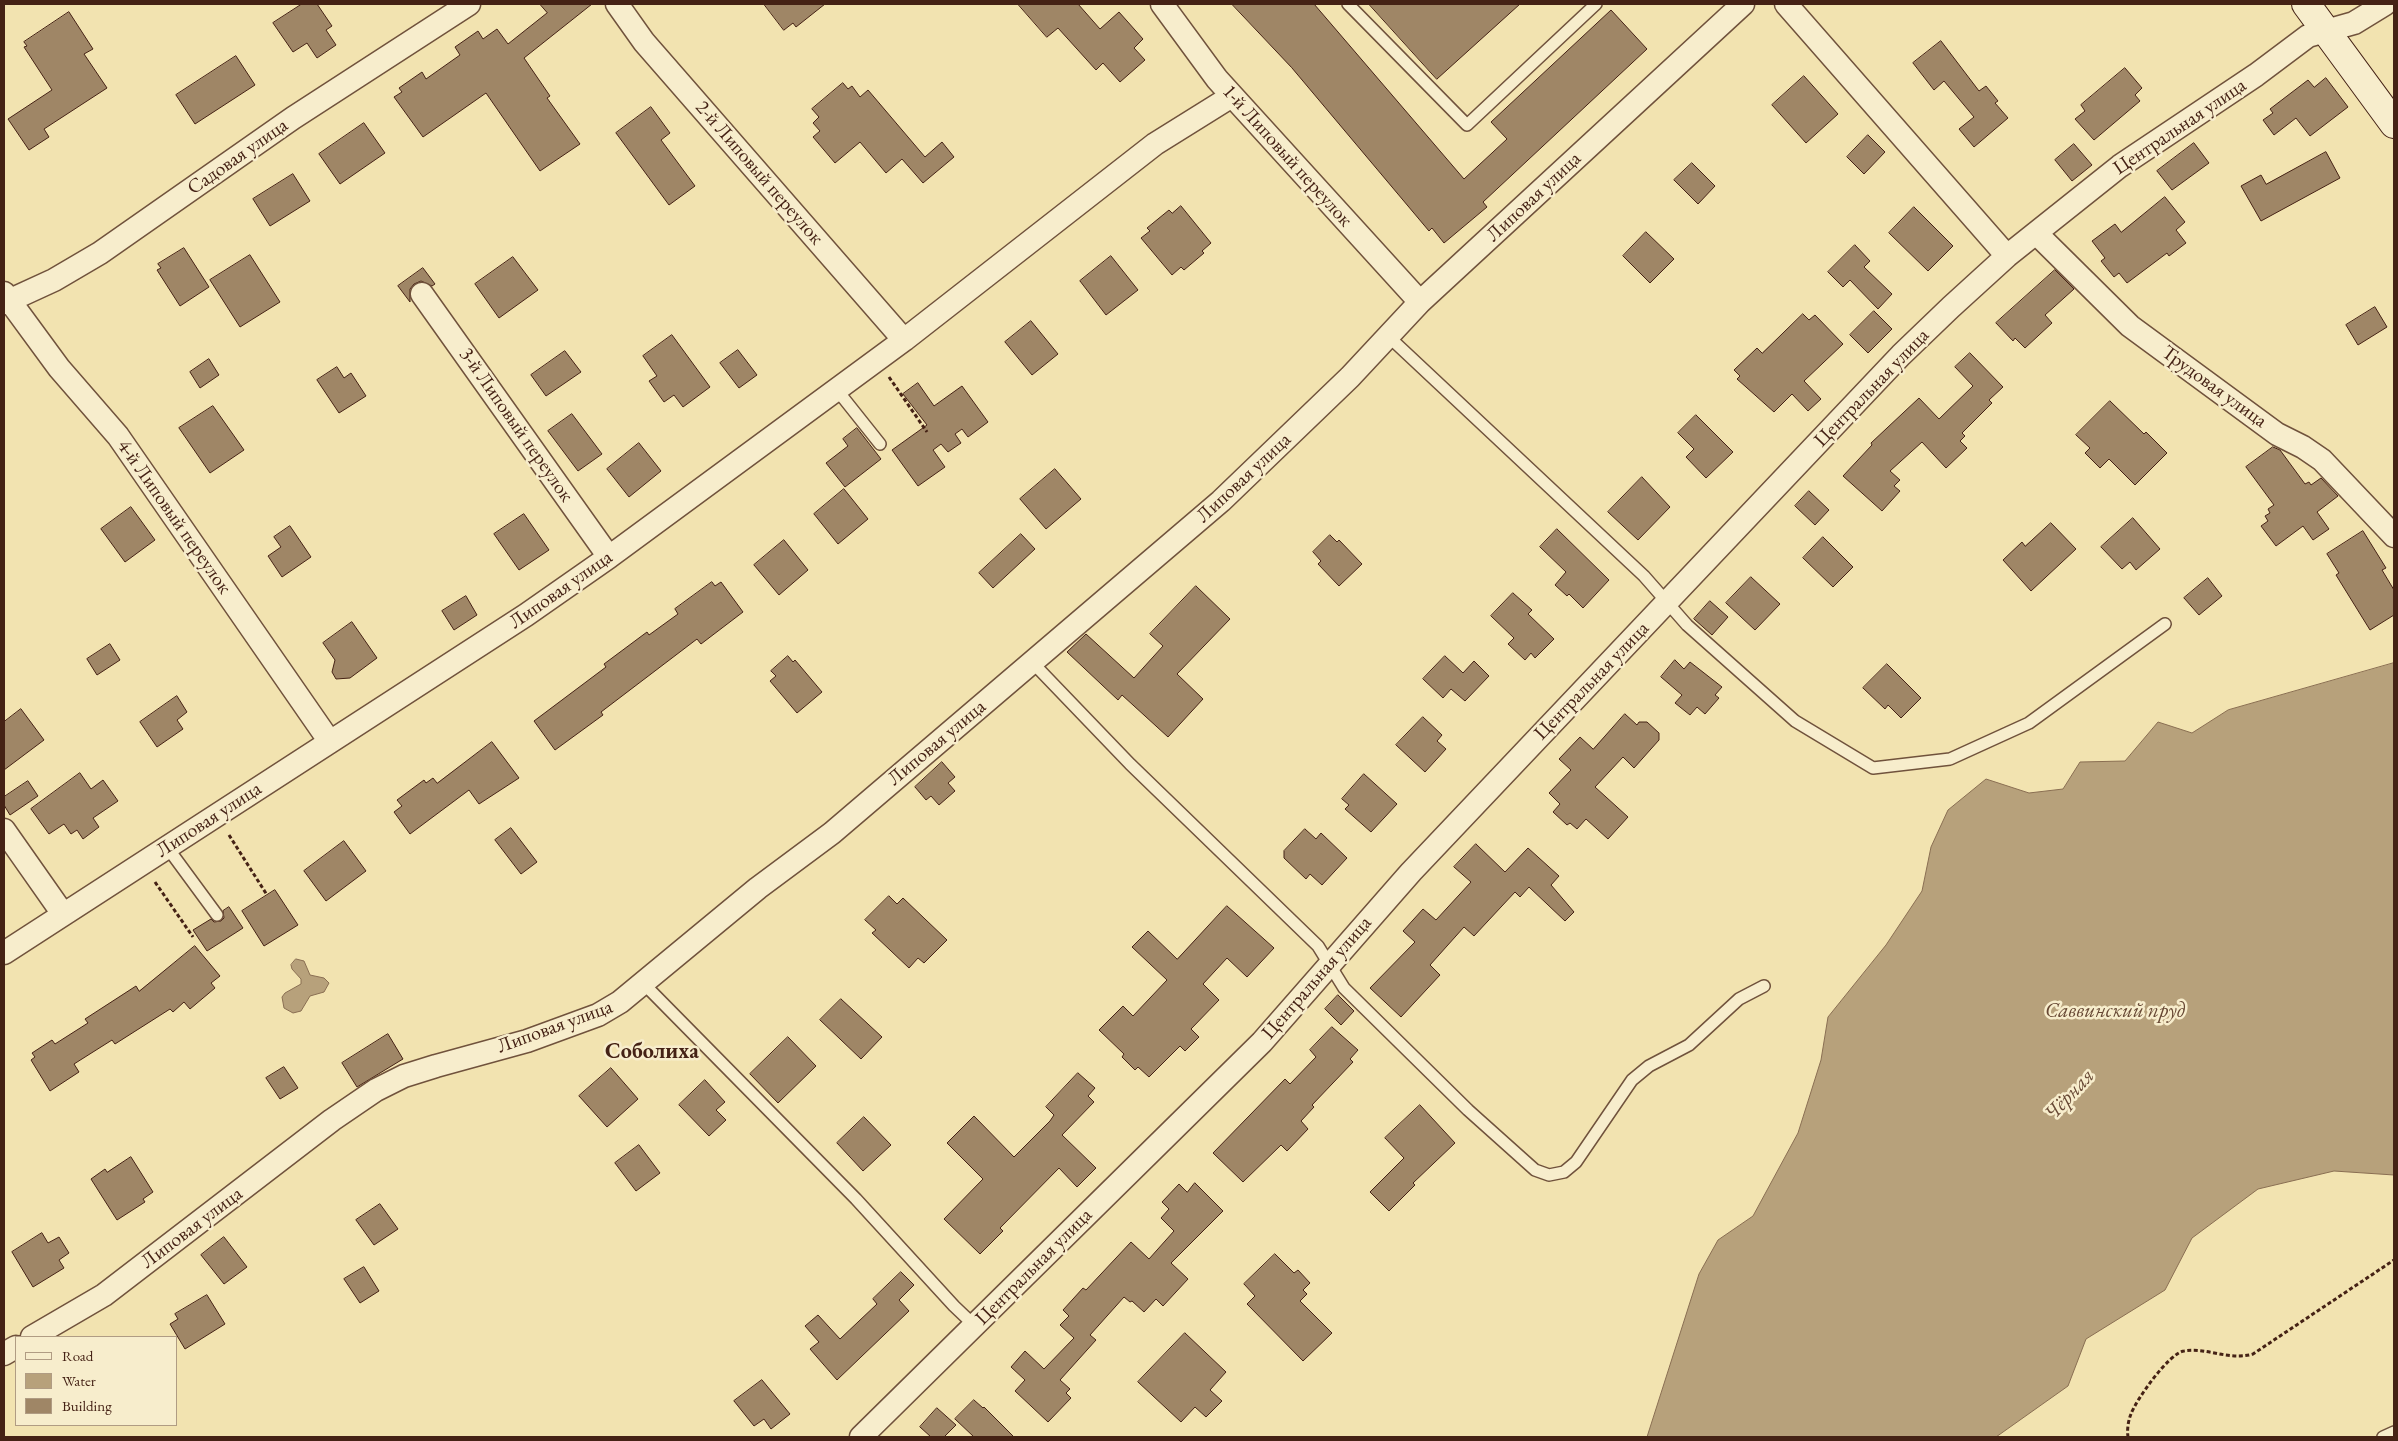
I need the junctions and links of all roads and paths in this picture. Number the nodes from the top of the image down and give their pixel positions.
1 (469, 4) edge
2 (617, 4) edge
3 (1162, 4) edge
4 (1348, 4) edge
5 (1596, 4) edge
6 (1743, 4) edge
7 (1786, 4) edge
8 (2306, 4) edge
9 (2386, 4) edge
10 (2328, 30) junction
11 (1232, 96) junction
12 (2394, 124) edge
13 (2036, 233) junction
14 (2007, 256) junction
15 (422, 294) dead end
16 (6, 298) edge
17 (1420, 302) junction
18 (1388, 336) junction
19 (904, 340) junction
20 (877, 360) junction
21 (837, 390) junction
22 (927, 432) dead end
23 (880, 444) dead end
24 (2394, 536) edge
25 (609, 557) junction
26 (1667, 603) junction
27 (2165, 624) dead end
28 (1032, 662) junction
29 (330, 742) junction
30 (216, 816) junction
31 (4, 830) edge
32 (167, 847) junction
33 (142, 863) junction
34 (267, 895) dead end
35 (63, 914) junction
36 (218, 915) dead end
37 (193, 937) dead end
38 (4, 954) edge
39 (1329, 965) junction
40 (643, 983) junction
41 (1764, 986) dead end
42 (2394, 1260) edge
43 (975, 1326) junction
44 (34, 1336) edge
45 (15, 1348) edge
46 (4, 1354) edge
47 (2394, 1432) edge
48 (870, 1435) edge
49 (2128, 1437) edge
50 (2383, 1437) edge

1 - 16 street, Садовая улица
2 - 19 street, 2-й Липовый переулок
3 - 11 street, 1-й Липовый переулок
4 - 5 lane
6 - 17 street, Липовая улица
7 - 14 street
8 - 10 main road
9 - 10 street, Центральная улица
10 - 12 main road
10 - 13 street, Центральная улица
11 - 17 street, 1-й Липовый переулок
11 - 19 street, Липовая улица
13 - 14 street, Центральная улица
13 - 24 street, Трудовая улица
14 - 26 street, Центральная улица
15 - 25 street, 3-й Липовый переулок
16 - 29 street, 4-й Липовый переулок
17 - 18 street, Липовая улица
18 - 26 lane
18 - 28 street, Липовая улица
19 - 20 street, Липовая улица
20 - 21 street, Липовая улица
20 - 22 path
21 - 23 lane
21 - 25 street, Липовая улица
25 - 29 street, Липовая улица
26 - 27 lane
26 - 39 street, Центральная улица
28 - 39 lane
28 - 40 street, Липовая улица
29 - 30 street, Липовая улица
30 - 32 street, Липовая улица
30 - 34 path
31 - 35 street
32 - 33 street, Липовая улица
32 - 36 lane
33 - 35 street, Липовая улица
33 - 37 path
35 - 38 street, Липовая улица
39 - 41 lane
39 - 43 street, Центральная улица
40 - 43 lane
40 - 44 street, Липовая улица
42 - 49 path
43 - 48 street, Центральная улица
45 - 46 street
47 - 50 lane

